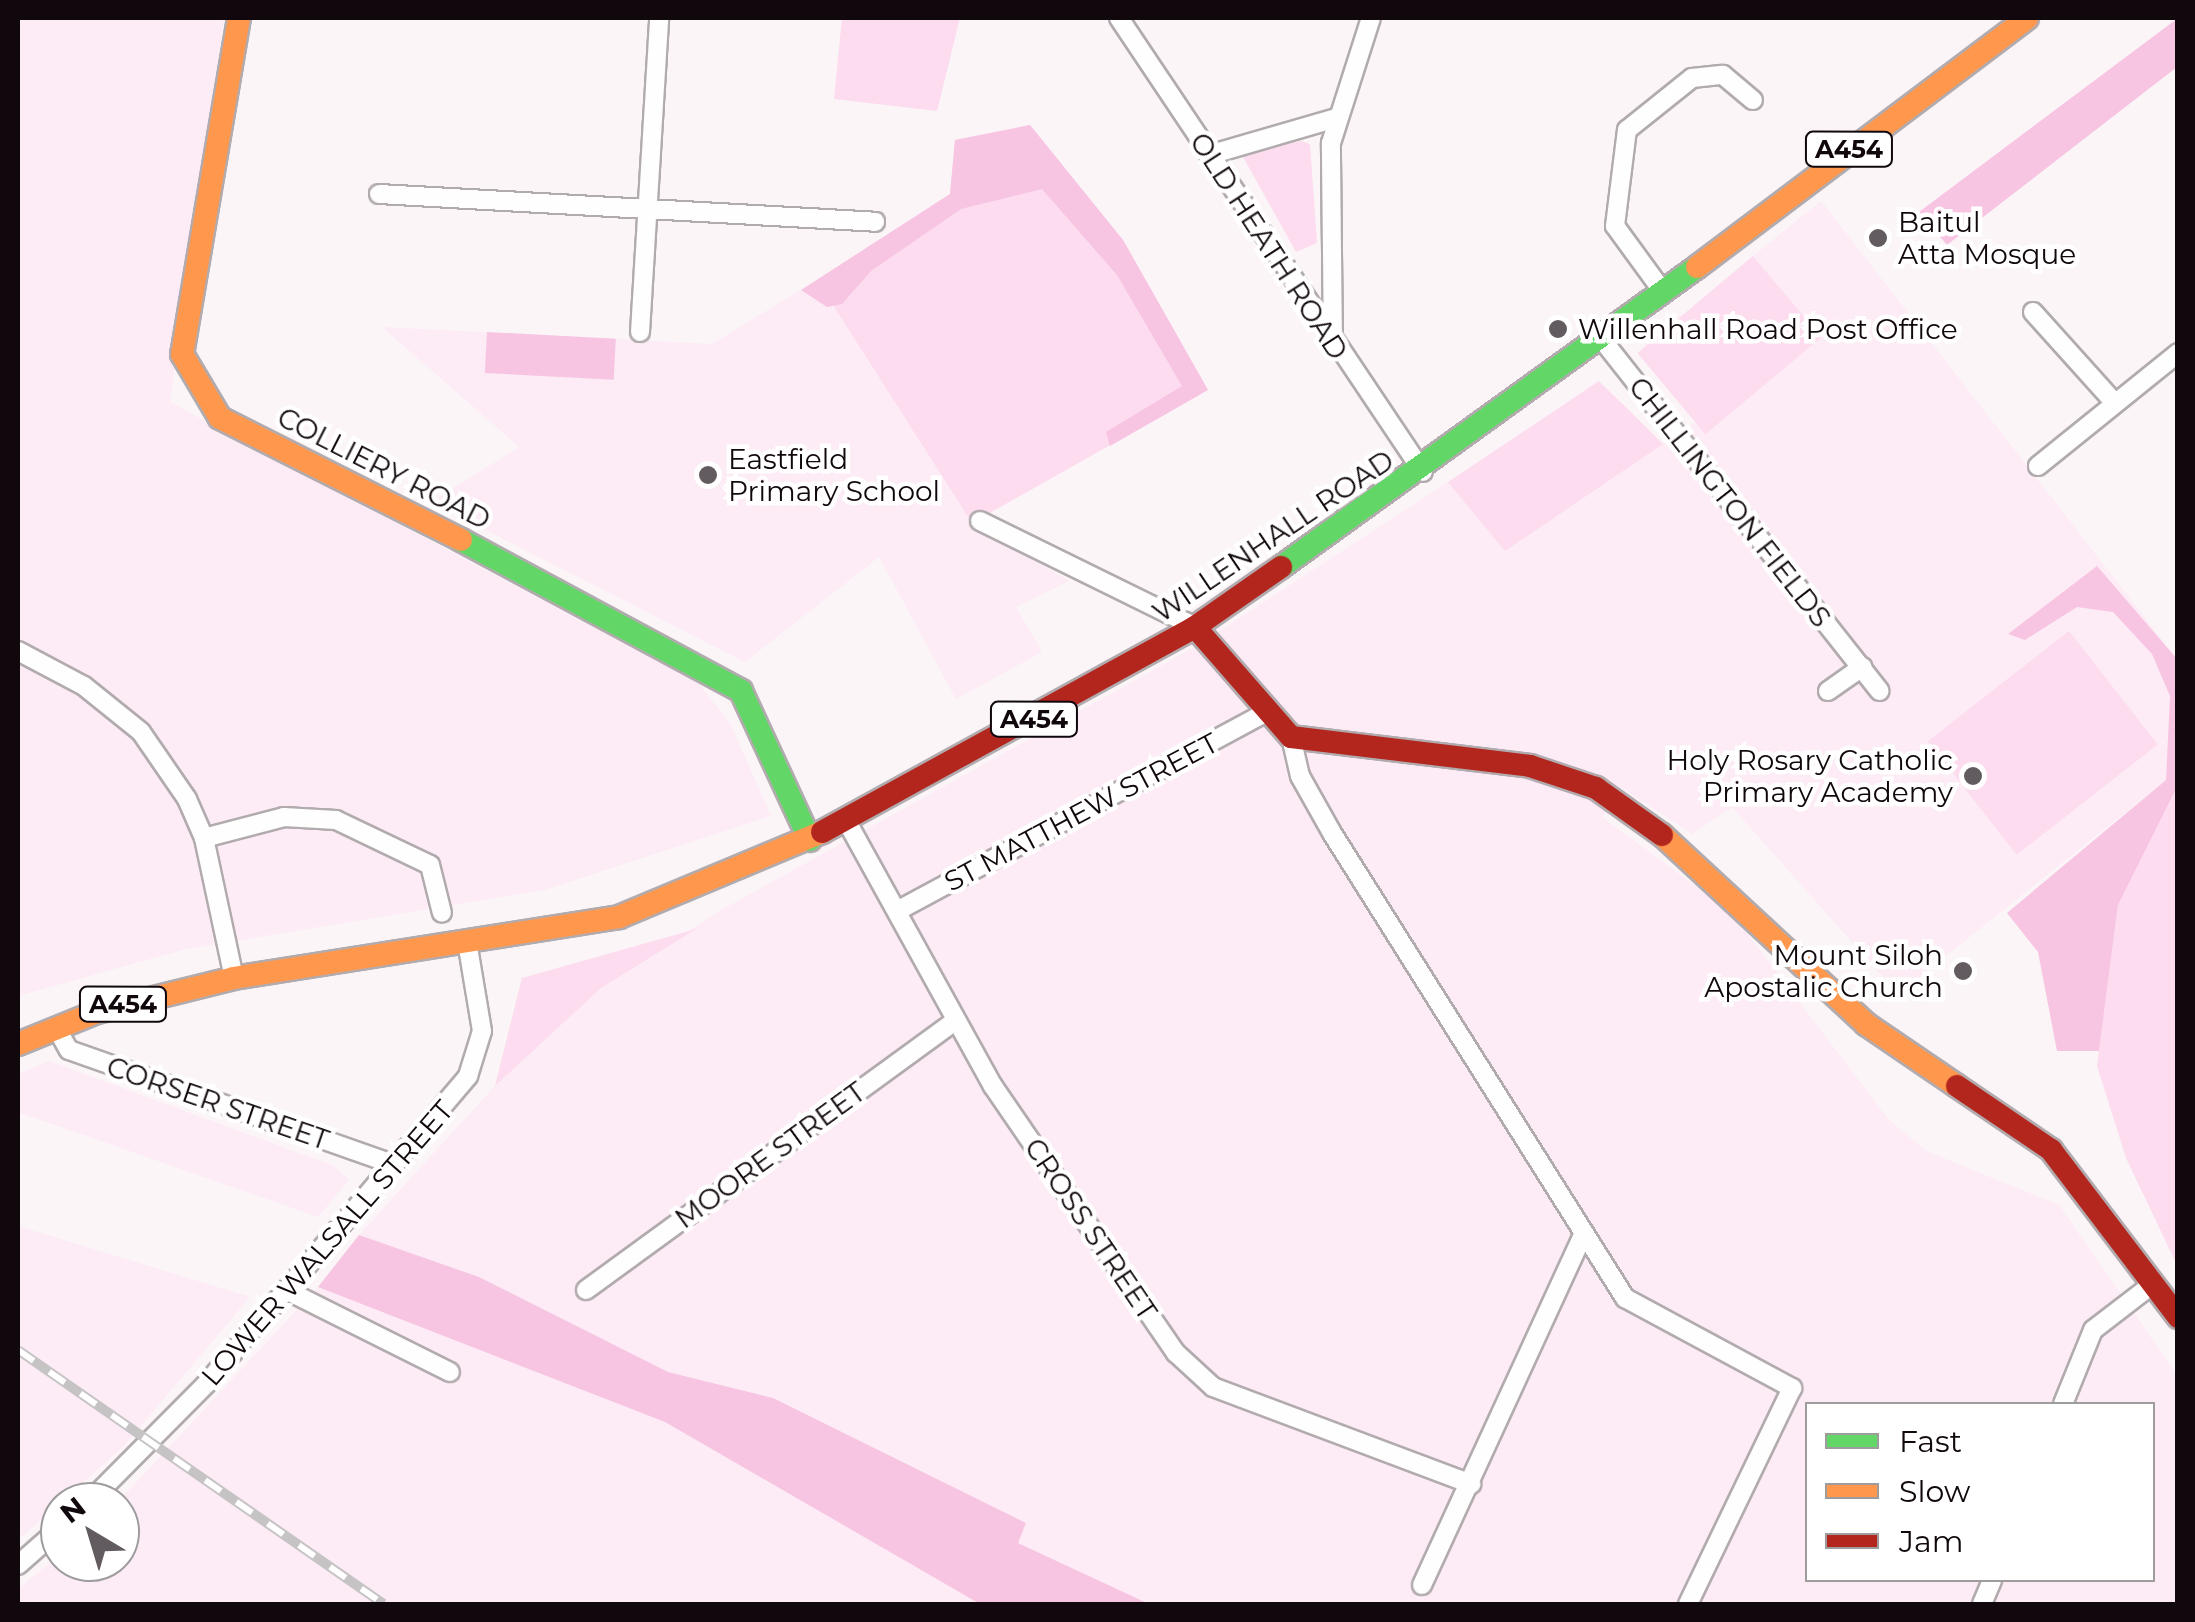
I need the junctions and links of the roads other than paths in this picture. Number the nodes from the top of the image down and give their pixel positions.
1 (239, 18) edge
2 (659, 18) edge
3 (1120, 18) edge
4 (1371, 18) edge
5 (2026, 18) edge
6 (1753, 100) dead end
7 (1336, 118) junction
8 (1208, 155) junction
9 (379, 194) dead end
10 (651, 206) junction
11 (875, 222) dead end
12 (1661, 288) junction
13 (2032, 312) dead end
14 (640, 332) dead end
15 (1600, 337) junction
16 (1333, 347) junction
17 (2178, 353) edge
18 (2114, 402) junction
19 (2038, 466) dead end
20 (1422, 472) junction
21 (980, 522) dead end
22 (1196, 627) junction
23 (18, 651) edge
24 (1862, 668) junction
25 (1828, 691) dead end
26 (1880, 691) dead end
27 (1265, 713) junction
28 (1291, 738) junction
29 (846, 820) junction
30 (204, 838) junction
31 (810, 840) junction
32 (897, 911) junction
33 (442, 912) dead end
34 (468, 947) junction
35 (234, 978) junction
36 (955, 1021) junction
37 (56, 1027) junction
38 (18, 1044) edge
39 (393, 1164) junction
40 (1584, 1233) junction
41 (2153, 1284) junction
42 (288, 1290) junction
43 (586, 1290) dead end
44 (2178, 1317) edge
45 (450, 1372) dead end
46 (2064, 1402) edge
47 (108, 1482) edge
48 (1471, 1484) junction
49 (40, 1546) edge
50 (18, 1565) edge
51 (1422, 1585) dead end
52 (1688, 1604) edge

1 - 31 main road, COLLIERY ROAD
2 - 10 street
3 - 8 street, OLD HEATH ROAD
4 - 7 street
5 - 12 main road, WILLENHALL ROAD / A454
6 - 12 street
7 - 8 street
7 - 16 street
8 - 16 street, OLD HEATH ROAD
9 - 10 street
10 - 11 street
10 - 14 street
12 - 15 main road, WILLENHALL ROAD / A454
13 - 18 street
15 - 20 main road, WILLENHALL ROAD / A454
15 - 24 street, CHILLINGTON FIELDS
16 - 20 street, OLD HEATH ROAD
17 - 18 street
18 - 19 street
20 - 22 main road, WILLENHALL ROAD / A454
21 - 22 street
22 - 27 main road
22 - 29 main road, WILLENHALL ROAD / A454
23 - 30 street
24 - 25 street
24 - 26 street, CHILLINGTON FIELDS
27 - 28 main road
27 - 32 street, ST MATTHEW STREET
28 - 40 street
28 - 41 main road
29 - 31 main road, WILLENHALL ROAD / A454
29 - 32 street, CROSS STREET
30 - 33 street
30 - 35 street
31 - 34 main road, WILLENHALL ROAD / A454
32 - 36 street, CROSS STREET
34 - 35 main road, A454
34 - 39 street, LOWER WALSALL STREET
35 - 37 main road, A454
36 - 43 street, MOORE STREET
36 - 48 street, CROSS STREET
37 - 38 main road, A454
37 - 39 street, CORSER STREET
39 - 42 street, LOWER WALSALL STREET
40 - 48 street
40 - 52 street
41 - 44 main road
41 - 46 street
42 - 45 street
42 - 47 street, LOWER WALSALL STREET
48 - 51 street
49 - 50 street

